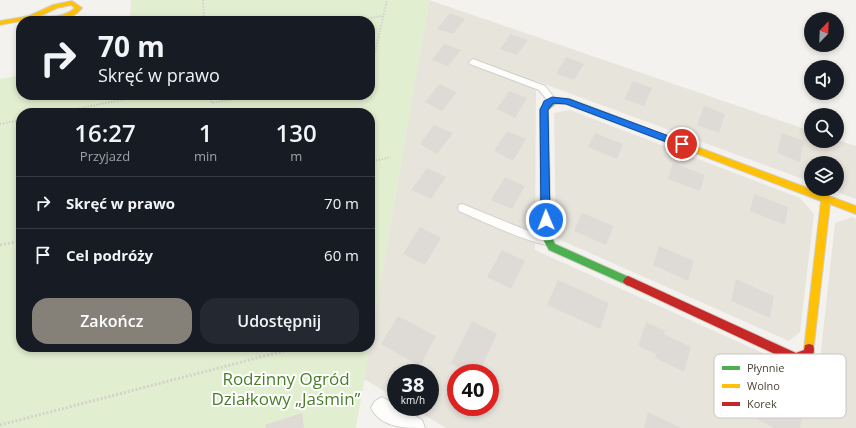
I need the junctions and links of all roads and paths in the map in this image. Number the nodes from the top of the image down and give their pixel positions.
1 (203, 0) edge
2 (387, 0) edge
3 (204, 16) edge
4 (383, 16) junction
5 (375, 17) edge
6 (16, 20) edge
7 (0, 23) edge
8 (375, 51) edge
9 (473, 62) dead end
10 (121, 100) edge
11 (211, 100) edge
12 (229, 100) edge
13 (552, 100) junction
14 (81, 108) edge
15 (16, 121) edge
16 (0, 124) edge
17 (391, 157) dead end
18 (375, 161) edge
19 (826, 199) junction
20 (462, 208) dead end
21 (856, 210) edge
22 (16, 241) edge
23 (547, 241) junction
24 (0, 245) edge
25 (280, 352) edge
26 (787, 354) edge
27 (808, 354) edge
28 (382, 408) dead end
29 (0, 425) edge
30 (414, 428) edge

1 - 3 path
2 - 4 path
4 - 5 path
4 - 8 path
6 - 7 street
9 - 13 lane
10 - 14 path
11 - 12 path
13 - 19 street
13 - 23 street
15 - 16 path
17 - 18 path
19 - 21 street
19 - 27 street
20 - 23 lane
22 - 24 path
23 - 26 street
25 - 29 path
28 - 30 street

